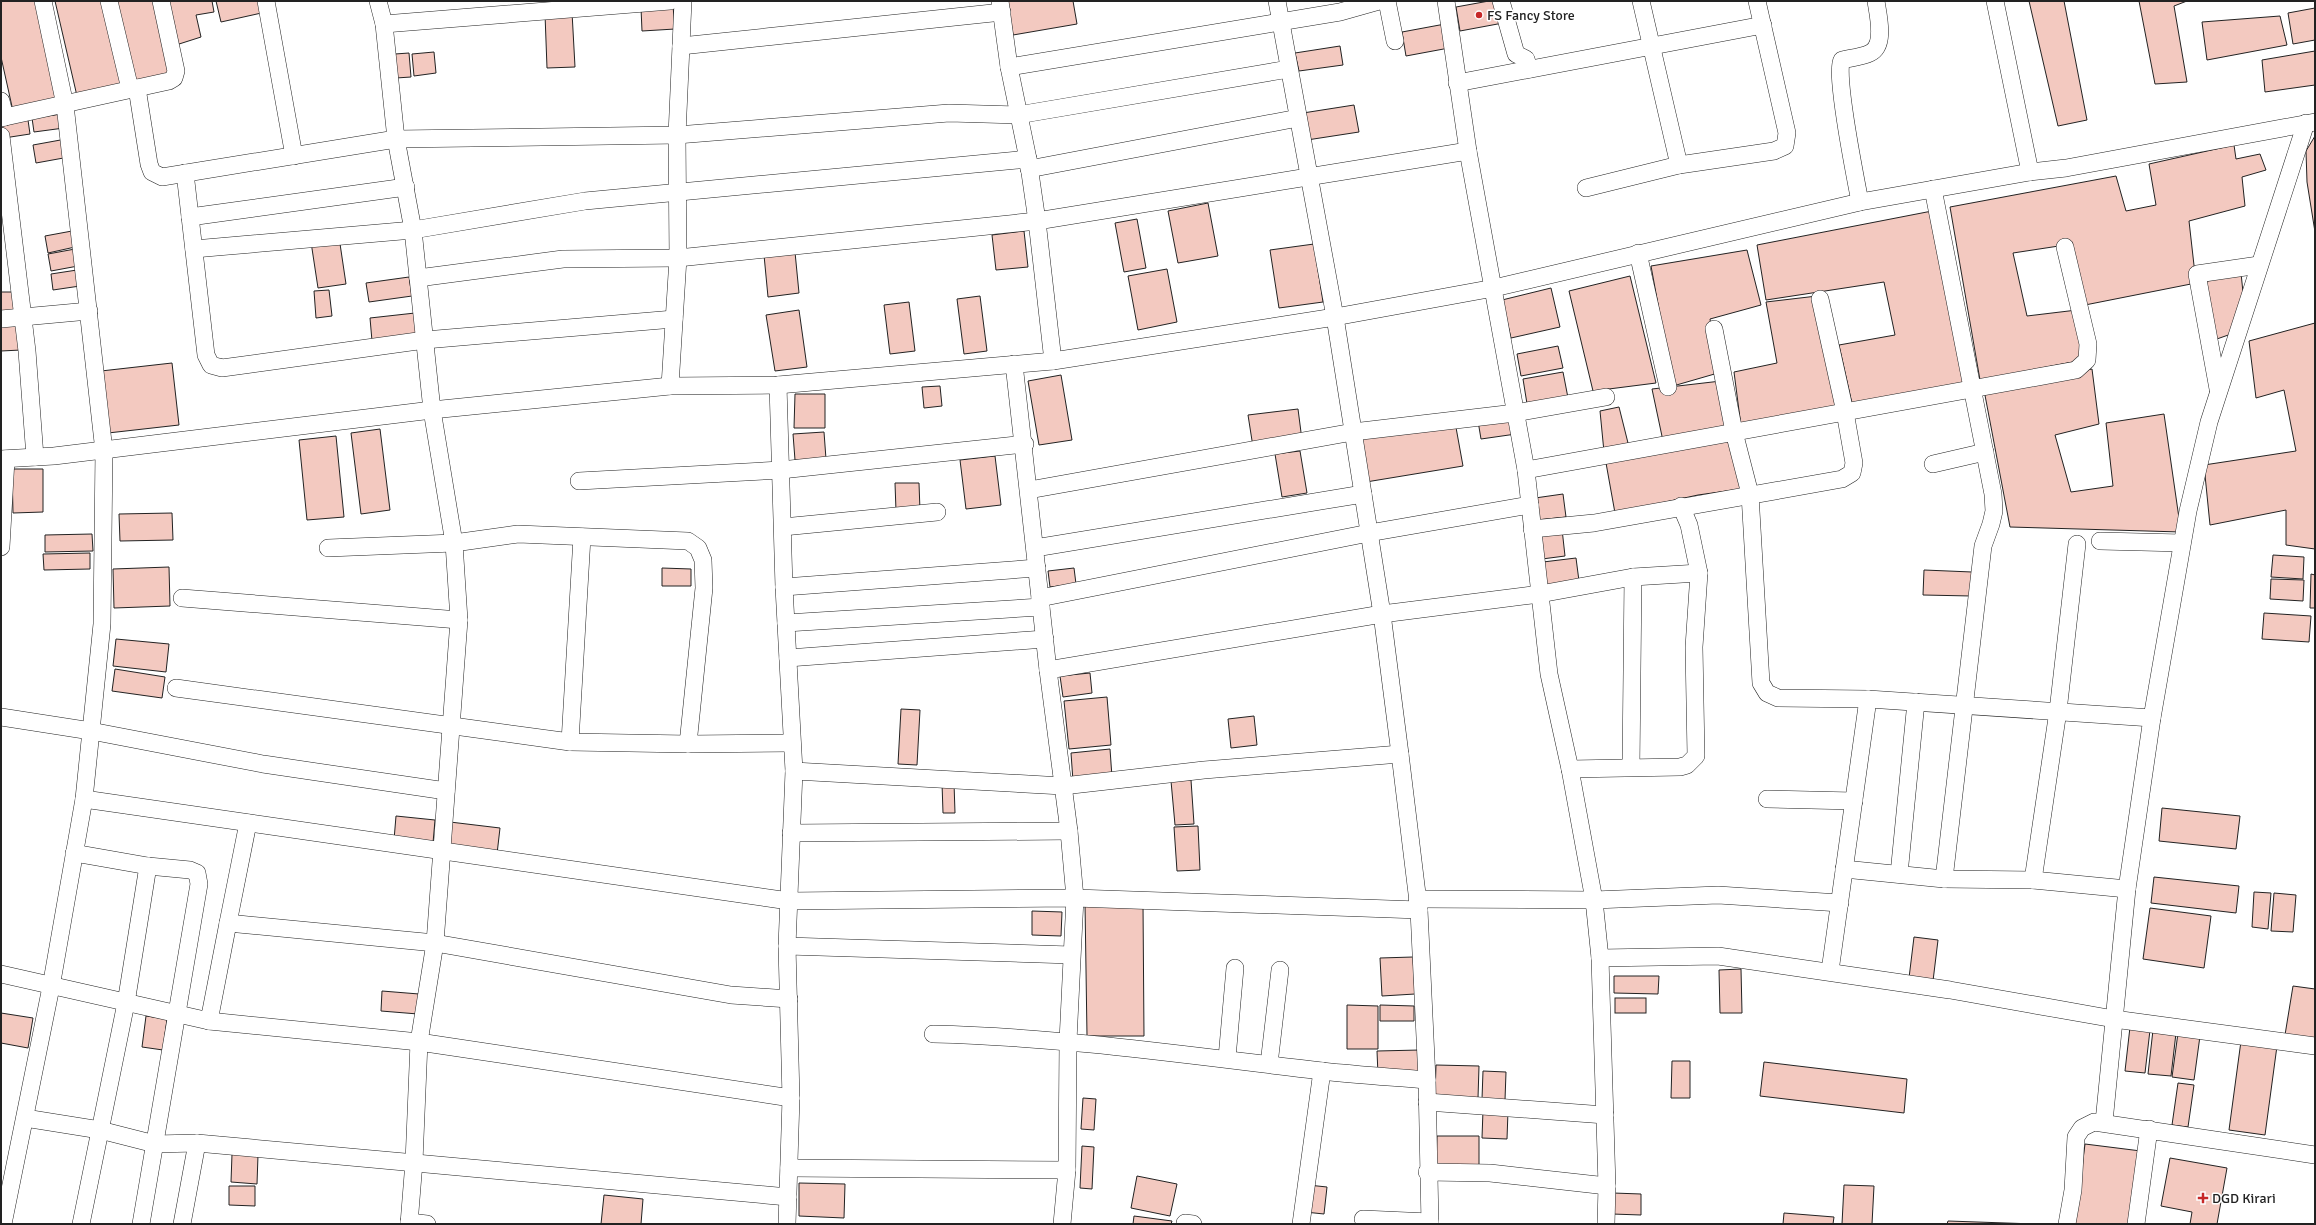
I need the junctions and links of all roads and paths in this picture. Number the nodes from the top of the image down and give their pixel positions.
1 (43, 1) edge
2 (109, 1) edge
3 (161, 1) edge
4 (266, 1) edge
5 (378, 1) edge
6 (670, 1) edge
7 (683, 1) edge
8 (1277, 1) edge
9 (1379, 1) edge
10 (1386, 1) edge
11 (1446, 1) edge
12 (1501, 1) edge
13 (1641, 1) edge
14 (1757, 1) edge
15 (1876, 1) edge
16 (1995, 1) edge
17 (1001, 6) edge
18 (1339, 6) edge
19 (1280, 22) junction
20 (384, 24) junction
21 (1763, 25) junction
22 (1394, 41) dead end
23 (681, 46) junction
24 (1653, 47) junction
25 (1009, 66) junction
26 (1289, 68) junction
27 (1529, 69) junction
28 (1458, 83) junction
29 (133, 88) junction
30 (1, 101) edge
31 (65, 105) junction
32 (1018, 115) junction
33 (3, 118) edge
34 (1298, 118) junction
35 (2310, 122) edge
36 (677, 135) junction
37 (1, 136) edge
38 (396, 139) junction
39 (1468, 151) junction
40 (294, 156) junction
41 (1028, 164) junction
42 (1679, 165) junction
43 (2030, 172) junction
44 (184, 173) junction
45 (1309, 177) junction
46 (406, 187) junction
47 (1586, 188) dead end
48 (1933, 189) junction
49 (678, 192) junction
50 (1860, 202) junction
51 (190, 217) junction
52 (1037, 221) junction
53 (413, 230) junction
54 (2065, 247) dead end
55 (194, 249) junction
56 (1638, 254) junction
57 (678, 258) junction
58 (2259, 265) junction
59 (418, 278) junction
60 (1494, 288) junction
61 (1820, 299) dead end
62 (89, 311) junction
63 (1335, 316) junction
64 (23, 318) junction
65 (1, 319) edge
66 (674, 320) junction
67 (1714, 329) dead end
68 (425, 340) junction
69 (1053, 361) junction
70 (1014, 364) junction
71 (778, 385) junction
72 (670, 386) junction
73 (1668, 387) dead end
74 (1972, 389) junction
75 (2218, 391) junction
76 (1606, 397) dead end
77 (432, 410) junction
78 (1845, 412) junction
79 (1515, 413) junction
80 (1353, 432) junction
81 (1734, 432) junction
82 (1025, 444) junction
83 (104, 451) junction
84 (1984, 452) junction
85 (35, 457) junction
86 (4, 459) edge
87 (1933, 464) dead end
88 (781, 470) junction
89 (1526, 470) junction
90 (579, 481) dead end
91 (1029, 490) junction
92 (1363, 494) junction
93 (1750, 494) junction
94 (1530, 505) junction
95 (1681, 506) junction
96 (936, 512) dead end
97 (783, 527) junction
98 (1532, 529) junction
99 (1369, 533) junction
100 (582, 537) junction
101 (2100, 541) dead end
102 (454, 543) junction
103 (2182, 543) junction
104 (2077, 544) dead end
105 (1, 547) edge
106 (328, 548) dead end
107 (1035, 548) junction
108 (1037, 568) junction
109 (1699, 573) junction
110 (1633, 577) junction
111 (784, 587) junction
112 (1540, 594) junction
113 (182, 598) dead end
114 (1040, 602) junction
115 (1382, 614) junction
116 (459, 620) junction
117 (786, 623) junction
118 (1045, 639) junction
119 (788, 658) junction
120 (1048, 670) junction
121 (176, 688) dead end
122 (1868, 699) junction
123 (1916, 702) junction
124 (1964, 705) junction
125 (2058, 711) junction
126 (1, 717) edge
127 (2152, 718) junction
128 (450, 726) junction
129 (91, 731) junction
130 (570, 742) junction
131 (792, 743) junction
132 (688, 744) junction
133 (1400, 754) junction
134 (1631, 767) junction
135 (1570, 769) junction
136 (794, 771) junction
137 (1063, 786) junction
138 (446, 791) junction
139 (84, 799) junction
140 (1767, 799) dead end
141 (1854, 800) junction
142 (248, 823) junction
143 (1069, 831) junction
144 (791, 833) junction
145 (442, 851) junction
146 (74, 853) junction
147 (148, 866) junction
148 (1844, 869) junction
149 (1899, 874) junction
150 (1944, 879) junction
151 (2033, 880) junction
152 (2127, 889) junction
153 (1075, 898) junction
154 (1594, 900) junction
155 (789, 901) junction
156 (1840, 903) junction
157 (1418, 904) junction
158 (228, 923) junction
159 (435, 943) junction
160 (787, 946) junction
161 (1071, 955) junction
162 (1600, 958) junction
163 (1235, 968) dead end
164 (1280, 970) dead end
165 (1830, 971) junction
166 (1, 974) edge
167 (51, 987) junction
168 (788, 1000) junction
169 (126, 1003) junction
170 (178, 1014) junction
171 (2114, 1019) junction
172 (209, 1021) junction
173 (933, 1034) dead end
174 (1068, 1041) junction
175 (419, 1042) junction
176 (2315, 1046) edge
177 (1227, 1058) junction
178 (1269, 1064) junction
179 (1322, 1071) junction
180 (1427, 1080) junction
181 (791, 1098) junction
182 (1427, 1102) junction
183 (1605, 1115) junction
184 (24, 1118) junction
185 (2104, 1122) junction
186 (2149, 1129) junction
187 (100, 1130) junction
188 (197, 1143) junction
189 (155, 1144) junction
190 (2315, 1154) edge
191 (414, 1162) junction
192 (789, 1168) junction
193 (1067, 1170) junction
194 (1428, 1172) junction
195 (1607, 1186) junction
196 (788, 1197) junction
197 (1363, 1220) dead end
198 (409, 1223) edge
199 (1430, 1223) edge
200 (3, 1224) edge
201 (82, 1224) edge
202 (141, 1224) edge
203 (182, 1224) edge
204 (427, 1224) edge
205 (787, 1224) edge
206 (1062, 1224) edge
207 (1301, 1224) edge
208 (1606, 1224) edge
209 (2068, 1224) edge
210 (2136, 1224) edge

1 - 31 street
2 - 29 street
3 - 29 street
4 - 40 street
5 - 20 street
6 - 20 street
7 - 23 street
8 - 19 street
9 - 18 street
10 - 22 street
11 - 28 street
12 - 27 street
13 - 24 street
14 - 21 street
15 - 50 street
16 - 43 street
17 - 23 street
17 - 25 street
18 - 19 street
19 - 25 street
19 - 26 street
20 - 38 street
21 - 24 street
21 - 42 street
23 - 36 street
24 - 27 street
24 - 42 street
25 - 32 street
26 - 32 street
26 - 34 street
27 - 28 street
28 - 39 street
29 - 31 street
29 - 44 street
30 - 33 street
31 - 33 street
31 - 62 street
32 - 36 street
32 - 41 street
34 - 41 street
34 - 45 street
35 - 43 street
35 - 58 street
36 - 38 street
36 - 49 street
37 - 64 street
38 - 40 street
38 - 46 street
39 - 45 street
39 - 60 street
40 - 44 street
41 - 49 street
41 - 52 street
42 - 47 street
43 - 48 street
44 - 51 street
45 - 52 street
45 - 63 street
46 - 51 street
46 - 53 street
48 - 50 street
48 - 74 street
49 - 53 street
49 - 57 street
50 - 56 street
51 - 55 street
52 - 57 street
52 - 69 street
53 - 55 street
53 - 59 street
54 - 74 street
55 - 68 street
56 - 60 street
56 - 73 street
57 - 59 street
57 - 66 street
58 - 75 street
58 - 75 street
59 - 68 street
60 - 63 street
60 - 79 street
61 - 78 street
62 - 64 street
62 - 83 street
63 - 69 street
63 - 80 street
64 - 65 street
64 - 85 street
66 - 68 street
66 - 72 street
67 - 81 street
68 - 77 street
69 - 70 street
70 - 71 street
70 - 82 street
71 - 72 street
71 - 88 street
72 - 77 street
74 - 78 street
74 - 84 street
75 - 103 street
76 - 79 street
77 - 83 street
77 - 102 street
78 - 81 street
78 - 93 street
79 - 80 street
79 - 89 street
80 - 91 street
80 - 92 street
81 - 89 street
81 - 93 street
82 - 88 street
82 - 91 street
83 - 85 street
83 - 129 street
84 - 87 street
84 - 124 street
85 - 86 street
86 - 105 street
88 - 90 street
88 - 97 street
89 - 94 street
91 - 107 street
92 - 99 street
92 - 107 street
93 - 95 street
93 - 122 street
94 - 98 street
94 - 99 street
95 - 98 street
95 - 109 street
96 - 97 street
97 - 111 street
98 - 112 street
99 - 114 street
99 - 115 street
100 - 102 street
100 - 130 street
100 - 132 street
101 - 103 street
102 - 106 street
102 - 116 street
103 - 127 street
104 - 125 street
107 - 108 street
108 - 111 street
108 - 114 street
109 - 110 street
109 - 134 street
110 - 112 street
110 - 134 street
111 - 117 street
112 - 115 street
112 - 135 street
113 - 116 street
114 - 117 street
114 - 118 street
115 - 120 street
115 - 133 street
116 - 128 street
117 - 119 street
118 - 119 street
118 - 120 street
119 - 131 street
120 - 137 street
121 - 128 street
122 - 123 street
122 - 141 street
123 - 124 street
123 - 149 street
124 - 125 street
124 - 150 street
125 - 127 street
125 - 151 street
126 - 129 street
127 - 152 street
128 - 130 street
128 - 138 street
129 - 138 street
129 - 139 street
130 - 132 street
131 - 132 street
131 - 136 street
133 - 137 street
133 - 157 street
134 - 135 street
135 - 154 street
136 - 137 street
136 - 144 street
137 - 143 street
138 - 145 street
139 - 142 street
139 - 146 street
140 - 141 street
141 - 148 street
142 - 145 street
142 - 158 street
143 - 144 street
143 - 153 street
144 - 155 street
145 - 155 street
145 - 159 street
146 - 147 street
146 - 167 street
147 - 169 street
147 - 170 street
148 - 149 street
148 - 156 street
149 - 150 street
150 - 151 street
151 - 152 street
152 - 171 street
153 - 155 street
153 - 157 street
153 - 161 street
154 - 156 street
154 - 157 street
154 - 162 street
155 - 160 street
156 - 165 street
157 - 180 street
158 - 159 street
158 - 172 street
159 - 168 street
159 - 175 street
160 - 161 street
160 - 168 street
161 - 174 street
162 - 165 street
162 - 183 street
163 - 177 street
164 - 178 street
165 - 171 street
166 - 167 street
167 - 169 street
167 - 184 street
168 - 181 street
169 - 170 street
169 - 187 street
170 - 172 street
170 - 189 street
171 - 176 street
171 - 185 street
172 - 175 street
173 - 174 street
174 - 177 street
174 - 193 street
175 - 181 street
175 - 191 street
177 - 178 street
178 - 179 street
179 - 180 street
179 - 207 street
180 - 182 street
181 - 192 street
182 - 183 street
182 - 194 street
183 - 195 street
184 - 187 street
184 - 200 street
185 - 186 street
185 - 209 street
186 - 190 street
186 - 210 street
187 - 189 street
187 - 201 street
188 - 189 street
188 - 191 street
188 - 203 street
189 - 202 street
191 - 196 street
191 - 198 street
192 - 193 street
192 - 196 street
193 - 206 street
194 - 195 street
194 - 199 street
195 - 208 street
196 - 205 street
197 - 199 street
198 - 204 street

